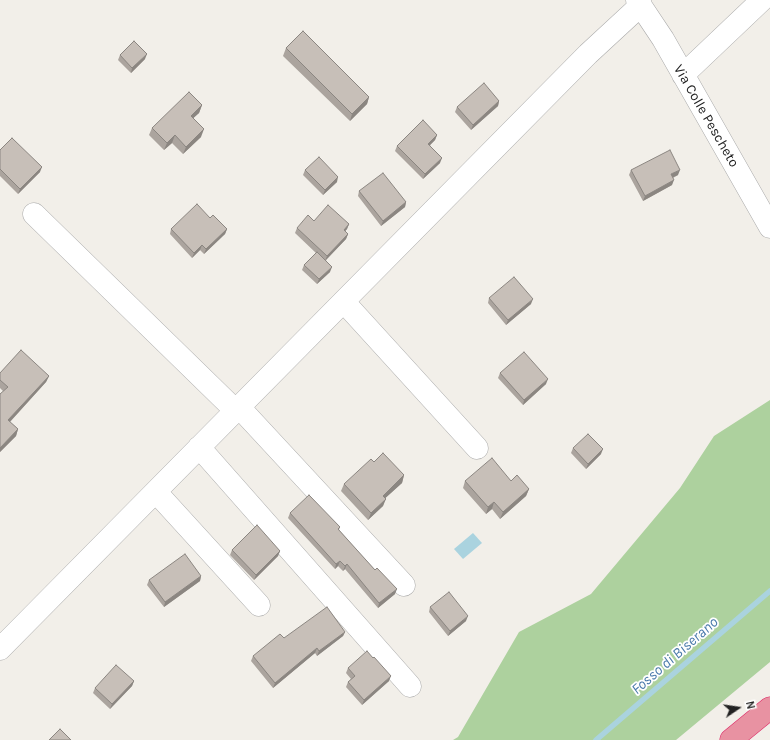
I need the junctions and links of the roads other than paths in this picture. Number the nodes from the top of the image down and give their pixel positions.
1 (762, 0) edge
2 (639, 3) edge
3 (683, 75) junction
4 (34, 214) dead end
5 (770, 227) edge
6 (344, 302) junction
7 (235, 412) junction
8 (199, 447) junction
9 (477, 448) dead end
10 (156, 492) junction
11 (301, 495) dead end
12 (404, 585) dead end
13 (260, 605) dead end
14 (0, 649) edge
15 (410, 686) dead end
16 (770, 708) edge
17 (731, 740) edge

1 - 3 street
2 - 3 street, Via Colle Pescheto
2 - 6 street
3 - 5 street, Via Colle Pescheto
4 - 7 street
6 - 7 street
6 - 9 street
7 - 8 street
7 - 11 street
7 - 12 street
8 - 10 street
8 - 15 street
10 - 13 street
10 - 14 street
16 - 17 highway

